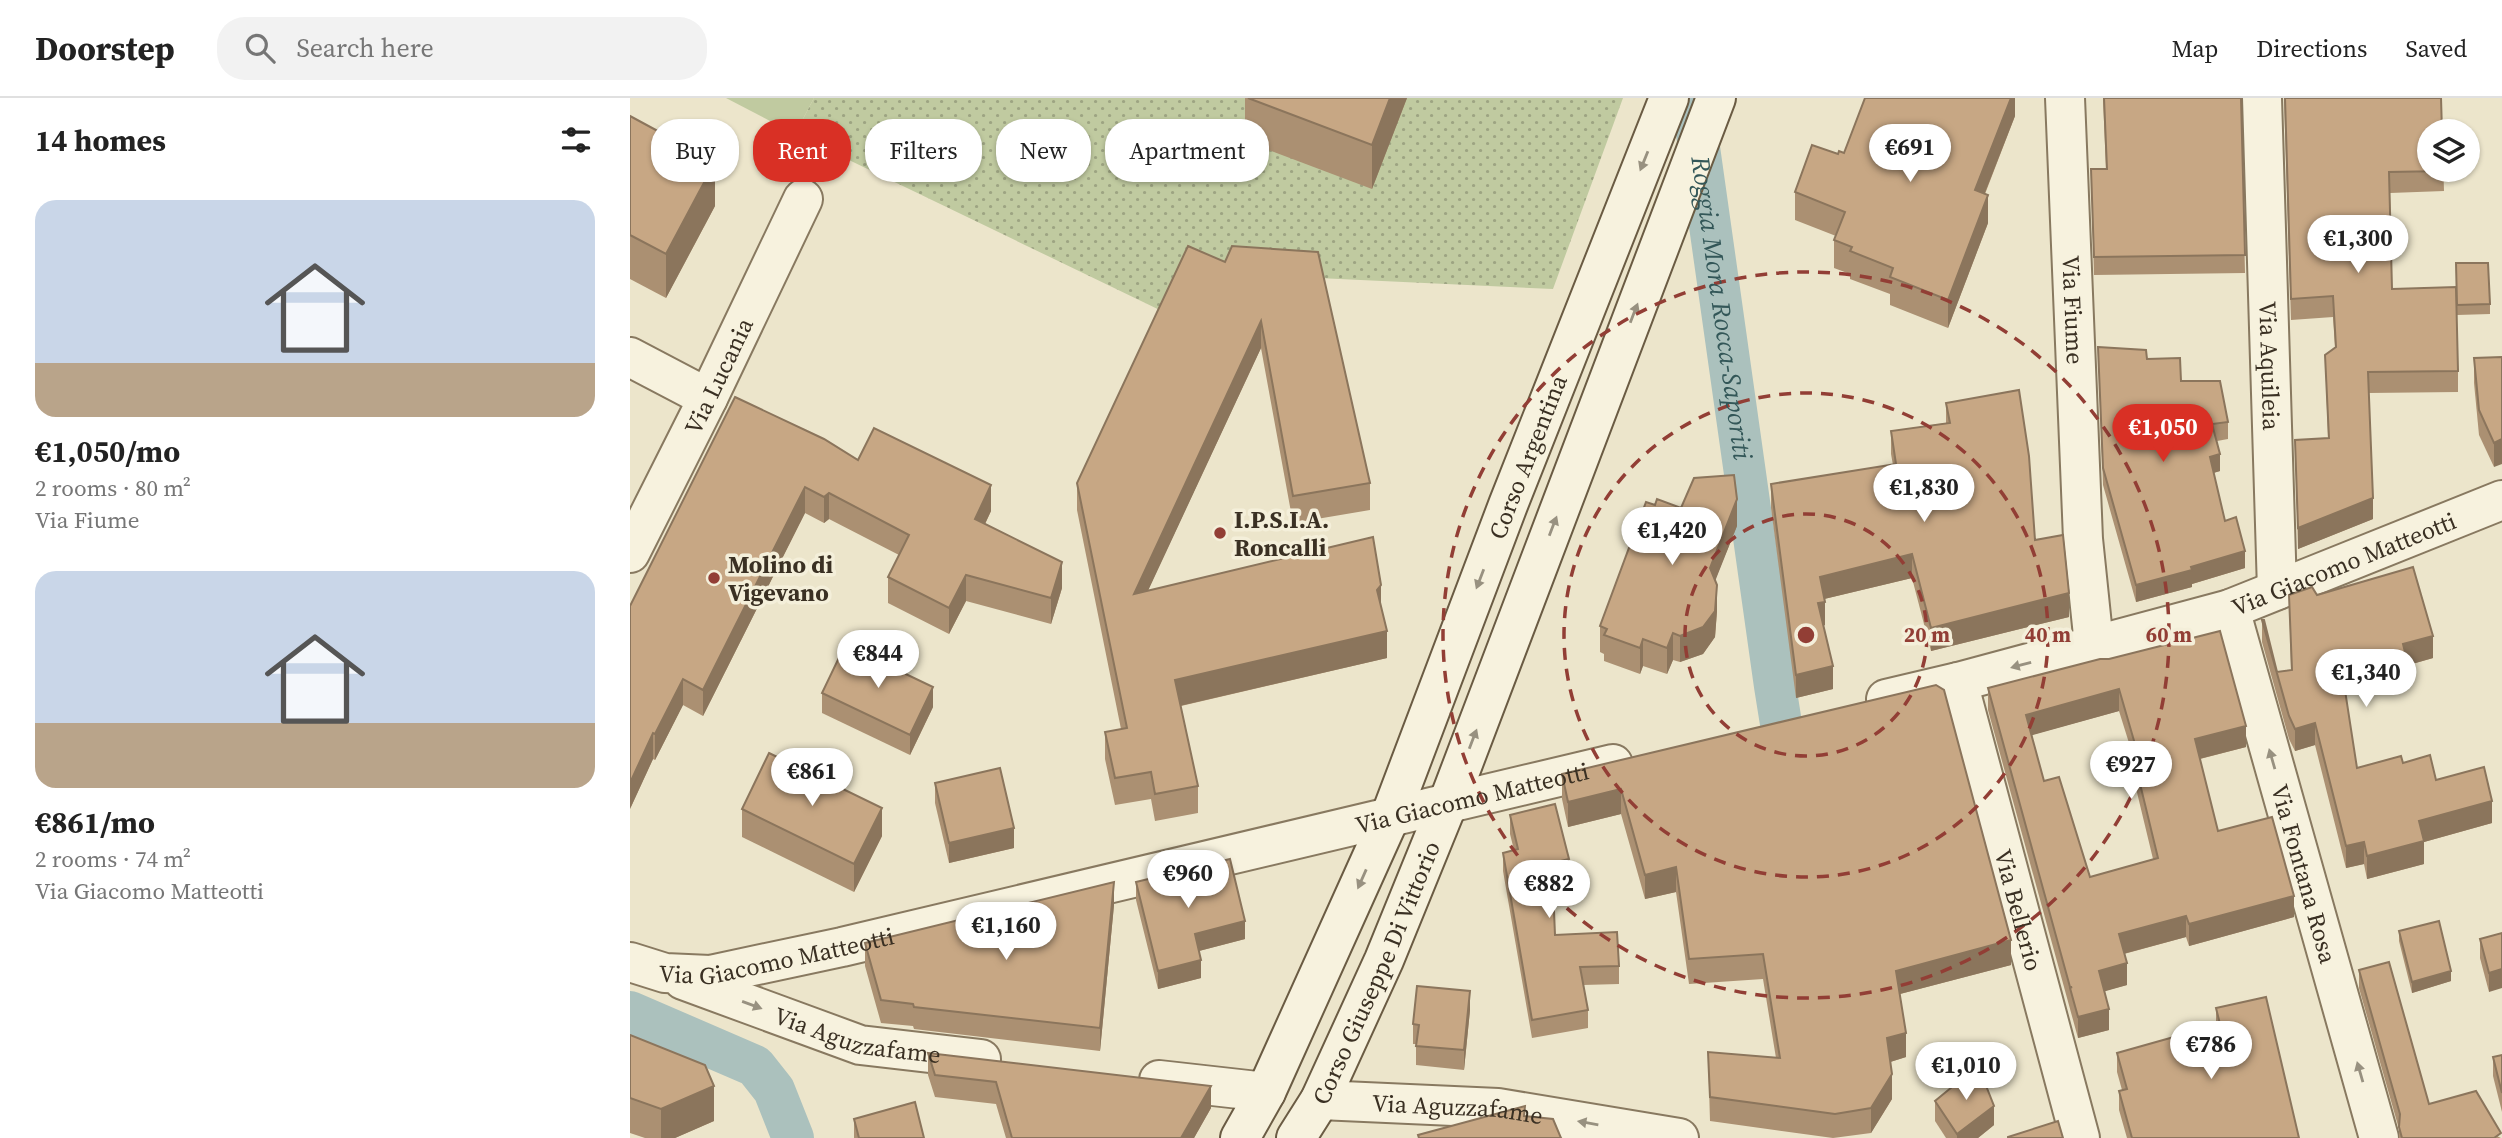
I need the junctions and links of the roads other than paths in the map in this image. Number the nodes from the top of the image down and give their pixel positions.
1 (1669, 98) edge
2 (1716, 98) edge
3 (2065, 98) edge
4 (2262, 98) edge
5 (803, 199) dead end
6 (630, 357) edge
7 (708, 398) junction
8 (2502, 500) edge
9 (630, 552) edge
10 (2277, 590) junction
11 (2230, 608) junction
12 (2094, 645) junction
13 (1958, 682) junction
14 (1858, 705) edge
15 (1648, 755) edge
16 (1448, 803) junction
17 (1390, 817) junction
18 (647, 967) edge
19 (1009, 1062) edge
20 (1131, 1076) edge
21 (1266, 1092) junction
22 (1320, 1100) junction
23 (1240, 1138) edge
24 (1296, 1138) edge
25 (1679, 1138) edge
26 (2080, 1138) edge
27 (2379, 1138) edge

1 -> 17 street, Corso Argentina
16 -> 2 street, Corso Argentina
3 - 12 street, Via Fiume
4 - 10 street, Via Aquileia
5 - 7 street, Via Lucania
6 - 7 street
7 - 9 street, Via Lucania
8 - 10 street, Via Giacomo Matteotti
10 - 11 street, Via Giacomo Matteotti
11 - 12 street, Via Giacomo Matteotti
27 -> 11 street, Via Fontana Rosa
12 -> 13 street, Via Giacomo Matteotti
13 - 14 street, Via Giacomo Matteotti
13 - 26 street, Via Bellerio
15 - 16 street, Via Giacomo Matteotti
16 - 17 street, Via Giacomo Matteotti
16 - 22 street, Corso Giuseppe Di Vittorio
17 - 18 street, Via Giacomo Matteotti
17 -> 21 street, Corso Giuseppe Di Vittorio
18 -> 19 street, Via Aguzzafame
20 - 21 street
21 - 23 street, Corso Giuseppe Di Vittorio
22 - 24 street, Corso Giuseppe Di Vittorio
25 -> 22 street, Via Aguzzafame

